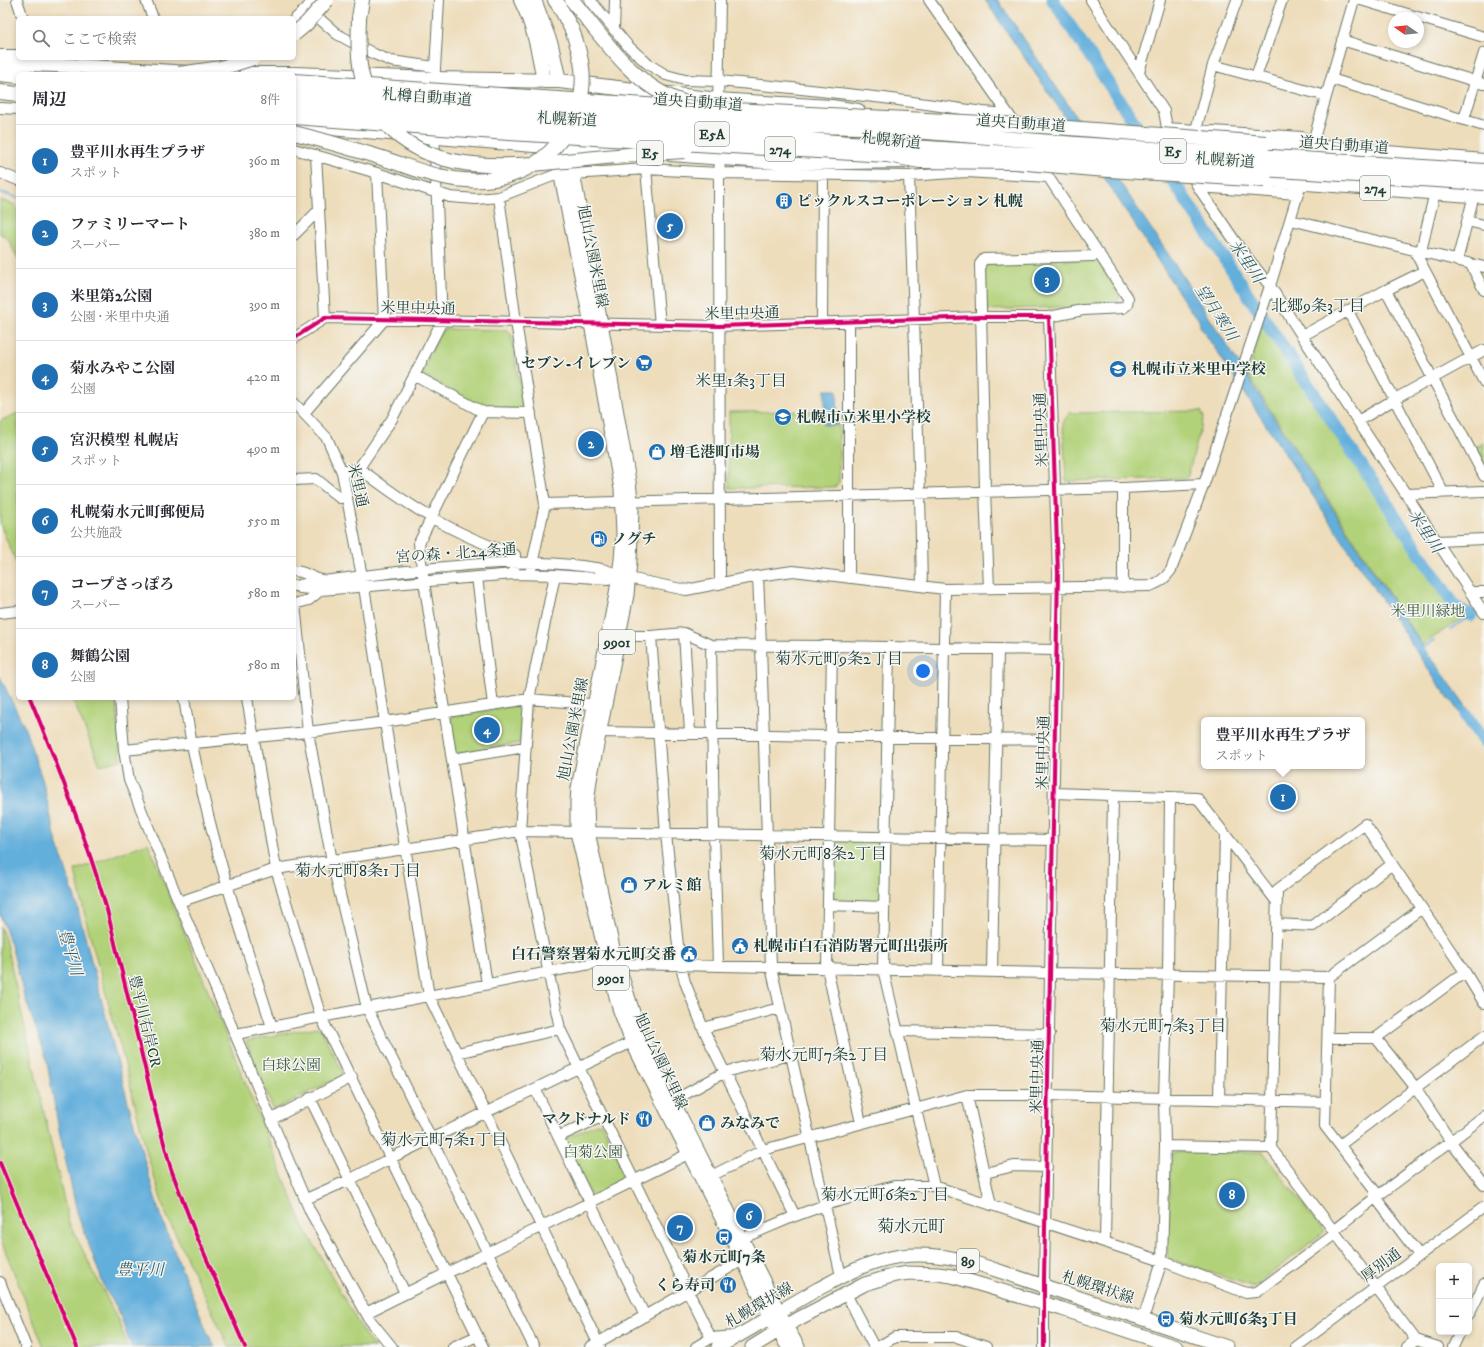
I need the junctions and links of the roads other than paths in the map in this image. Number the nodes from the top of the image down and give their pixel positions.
1 (17, 0) edge
2 (146, 0) edge
3 (327, 0) edge
4 (362, 0) edge
5 (439, 0) edge
6 (522, 0) edge
7 (534, 0) edge
8 (555, 0) edge
9 (572, 0) edge
10 (590, 0) edge
11 (615, 0) edge
12 (720, 0) edge
13 (929, 0) edge
14 (1091, 0) edge
15 (1160, 0) edge
16 (1237, 0) edge
17 (1282, 0) edge
18 (1354, 0) edge
19 (1361, 0) edge
20 (310, 4) edge
21 (22, 16) edge
22 (152, 16) edge
23 (296, 18) edge
24 (614, 30) junction
25 (296, 32) edge
26 (1484, 37) edge
27 (1342, 40) junction
28 (1484, 53) edge
29 (0, 54) edge
30 (16, 55) edge
31 (30, 60) edge
32 (247, 60) edge
33 (0, 63) edge
34 (42, 64) edge
35 (1214, 65) junction
36 (171, 72) edge
37 (193, 72) edge
38 (1139, 72) junction
39 (434, 73) junction
40 (0, 74) edge
41 (296, 74) edge
42 (16, 76) edge
43 (1256, 77) junction
44 (1331, 79) junction
45 (296, 81) edge
46 (544, 81) junction
47 (559, 81) junction
48 (719, 81) junction
49 (1480, 83) edge
50 (0, 85) edge
51 (16, 86) edge
52 (0, 92) edge
53 (296, 93) edge
54 (16, 94) edge
55 (1326, 96) junction
56 (0, 98) edge
57 (16, 100) edge
58 (718, 100) junction
59 (296, 105) edge
60 (0, 108) edge
61 (16, 109) edge
62 (1008, 114) junction
63 (296, 117) edge
64 (557, 117) junction
65 (917, 119) junction
66 (1464, 120) junction
67 (296, 125) edge
68 (1484, 126) edge
69 (862, 127) junction
70 (1168, 128) junction
71 (1196, 130) junction
72 (296, 134) edge
73 (434, 136) junction
74 (865, 144) junction
75 (562, 147) junction
76 (1311, 148) junction
77 (296, 150) edge
78 (316, 155) junction
79 (721, 157) junction
80 (920, 161) junction
81 (1484, 162) edge
82 (646, 169) junction
83 (1484, 171) edge
84 (0, 173) edge
85 (377, 173) junction
86 (719, 173) junction
87 (567, 174) junction
88 (823, 175) junction
89 (909, 176) junction
90 (1048, 177) junction
91 (16, 180) edge
92 (1484, 183) edge
93 (1198, 187) junction
94 (1300, 188) junction
95 (436, 192) junction
96 (1435, 192) junction
97 (1479, 196) edge
98 (499, 197) junction
99 (319, 210) junction
100 (1291, 220) junction
101 (1467, 221) junction
102 (1484, 225) edge
103 (296, 233) edge
104 (1417, 250) junction
105 (1099, 253) junction
106 (1457, 260) junction
107 (1470, 264) junction
108 (1484, 267) edge
109 (1425, 271) junction
110 (1386, 290) junction
111 (1484, 290) edge
112 (1268, 291) junction
113 (1348, 311) junction
114 (980, 317) junction
115 (1049, 317) junction
116 (324, 318) junction
117 (384, 320) junction
118 (913, 320) junction
119 (442, 321) junction
120 (516, 322) junction
121 (822, 322) junction
122 (849, 322) junction
123 (596, 324) junction
124 (660, 325) junction
125 (719, 326) junction
126 (1302, 336) junction
127 (296, 337) edge
128 (1484, 350) edge
129 (1471, 358) junction
130 (414, 376) junction
131 (1432, 378) junction
132 (1484, 382) edge
133 (1395, 399) junction
134 (296, 405) edge
135 (483, 412) junction
136 (304, 413) junction
137 (531, 413) junction
138 (1358, 421) junction
139 (359, 468) junction
140 (342, 472) junction
141 (1484, 476) edge
142 (296, 480) edge
143 (1204, 484) junction
144 (1123, 488) junction
145 (1055, 489) junction
146 (985, 491) junction
147 (1484, 491) edge
148 (920, 493) junction
149 (1441, 493) junction
150 (1406, 494) junction
151 (848, 496) junction
152 (347, 497) junction
153 (719, 499) junction
154 (626, 502) junction
155 (545, 504) junction
156 (432, 519) junction
157 (1484, 539) edge
158 (1437, 541) junction
159 (514, 563) junction
160 (533, 563) junction
161 (422, 569) junction
162 (296, 571) edge
163 (514, 574) junction
164 (530, 574) junction
165 (556, 575) junction
166 (758, 576) junction
167 (477, 577) junction
168 (624, 577) junction
169 (849, 578) junction
170 (424, 581) junction
171 (363, 582) junction
172 (720, 584) junction
173 (322, 585) junction
174 (922, 586) junction
175 (1058, 586) junction
176 (1123, 586) junction
177 (296, 587) edge
178 (989, 588) junction
179 (945, 589) junction
180 (1471, 592) junction
181 (1484, 592) edge
182 (296, 604) edge
183 (16, 611) edge
184 (0, 613) edge
185 (1484, 613) edge
186 (296, 614) edge
187 (684, 634) junction
188 (618, 636) junction
189 (651, 636) junction
190 (711, 645) junction
191 (761, 645) junction
192 (832, 646) junction
193 (889, 647) junction
194 (944, 649) junction
195 (998, 650) junction
196 (1057, 650) junction
197 (529, 699) junction
198 (120, 700) edge
199 (184, 700) edge
200 (247, 700) edge
201 (493, 705) junction
202 (599, 705) junction
203 (444, 713) junction
204 (384, 722) junction
205 (308, 732) junction
206 (599, 732) junction
207 (659, 732) junction
208 (690, 733) junction
209 (713, 733) junction
210 (763, 735) junction
211 (831, 736) junction
212 (253, 737) junction
213 (886, 737) junction
214 (942, 738) junction
215 (996, 740) junction
216 (1055, 740) junction
217 (190, 744) junction
218 (525, 747) junction
219 (124, 750) junction
220 (452, 759) junction
221 (1054, 793) junction
222 (1113, 796) junction
223 (1170, 797) junction
224 (520, 830) junction
225 (583, 832) junction
226 (666, 834) junction
227 (714, 834) junction
228 (1225, 834) junction
229 (766, 835) junction
230 (830, 836) junction
231 (886, 837) junction
232 (940, 839) junction
233 (995, 839) junction
234 (464, 840) junction
235 (1053, 840) junction
236 (405, 849) junction
237 (332, 861) junction
238 (1392, 864) junction
239 (276, 870) junction
240 (226, 887) junction
241 (179, 902) junction
242 (1277, 902) junction
243 (828, 905) junction
244 (884, 907) junction
245 (1422, 908) junction
246 (1276, 924) junction
247 (612, 963) junction
248 (680, 964) junction
249 (718, 965) junction
250 (771, 967) junction
251 (827, 968) junction
252 (883, 969) junction
253 (938, 971) junction
254 (549, 972) junction
255 (992, 972) junction
256 (1465, 972) junction
257 (1050, 973) junction
258 (1111, 974) junction
259 (1168, 975) junction
260 (1222, 976) junction
261 (1274, 977) junction
262 (1328, 977) junction
263 (487, 984) junction
264 (429, 996) junction
265 (1484, 1003) edge
266 (367, 1008) junction
267 (780, 1008) junction
268 (321, 1017) junction
269 (272, 1027) junction
270 (703, 1028) junction
271 (560, 1029) junction
272 (898, 1031) junction
273 (236, 1034) junction
274 (1050, 1034) junction
275 (1484, 1036) edge
276 (1328, 1038) junction
277 (1376, 1038) junction
278 (632, 1042) junction
279 (457, 1053) junction
280 (790, 1055) junction
281 (579, 1068) junction
282 (725, 1072) junction
283 (352, 1078) junction
284 (1415, 1087) junction
285 (534, 1089) junction
286 (967, 1095) junction
287 (1048, 1095) junction
288 (310, 1098) junction
289 (1108, 1098) junction
290 (1164, 1098) junction
291 (1219, 1099) junction
292 (673, 1101) junction
293 (1271, 1101) junction
294 (1326, 1102) junction
295 (915, 1108) junction
296 (486, 1113) junction
297 (603, 1116) junction
298 (1484, 1116) edge
299 (272, 1118) junction
300 (861, 1122) junction
301 (810, 1136) junction
302 (558, 1137) junction
303 (431, 1139) junction
304 (1451, 1142) junction
305 (1340, 1145) junction
306 (1165, 1146) junction
307 (1271, 1148) junction
308 (763, 1150) junction
309 (693, 1152) junction
310 (391, 1158) junction
311 (1047, 1167) junction
312 (985, 1173) junction
313 (711, 1176) junction
314 (351, 1179) junction
315 (635, 1181) junction
316 (1484, 1185) edge
317 (934, 1186) junction
318 (1376, 1197) junction
319 (306, 1199) junction
320 (590, 1203) junction
321 (825, 1205) junction
322 (991, 1205) junction
323 (1484, 1207) edge
324 (795, 1216) junction
325 (1046, 1222) junction
326 (542, 1227) junction
327 (1334, 1233) junction
328 (742, 1238) junction
329 (1105, 1242) junction
330 (488, 1253) junction
331 (1419, 1255) junction
332 (743, 1260) junction
333 (1162, 1261) junction
334 (447, 1273) junction
335 (841, 1276) junction
336 (0, 1282) edge
337 (1484, 1284) edge
338 (1045, 1287) junction
339 (1377, 1287) junction
340 (688, 1291) junction
341 (405, 1293) junction
342 (846, 1294) junction
343 (1045, 1304) junction
344 (1472, 1309) edge
345 (366, 1313) junction
346 (775, 1314) junction
347 (645, 1316) junction
348 (1143, 1319) junction
349 (782, 1329) junction
350 (1459, 1335) edge
351 (477, 1336) junction
352 (1416, 1340) junction
353 (714, 1342) edge
354 (929, 1342) edge
355 (596, 1346) edge
356 (26, 1347) edge
357 (392, 1347) edge
358 (453, 1347) edge
359 (483, 1347) edge
360 (534, 1347) edge
361 (696, 1347) edge
362 (752, 1347) edge
363 (788, 1347) edge
364 (798, 1347) edge
365 (874, 1347) edge
366 (878, 1347) edge
367 (986, 1347) edge
368 (1044, 1347) edge
369 (1176, 1347) edge
370 (1227, 1347) edge
371 (1296, 1347) edge
372 (1407, 1347) edge
373 (1438, 1347) edge
374 (1453, 1347) edge

1 - 21 street
2 - 22 street
3 - 25 highway, bridge
4 - 74 highway, E5, bridge
5 - 39 street
6 - 46 highway
7 - 47 highway
8 - 72 highway, bridge
9 - 69 highway, E5, bridge
10 - 24 street
11 - 24 street
12 - 48 street
13 - 62 street
14 - 38 street
15 - 38 street
16 - 35 street
17 - 43 street
18 - 27 street
19 - 26 street
20 - 23 street
20 - 39 street
24 - 48 street
27 - 44 street
27 - 49 street
28 - 49 street
29 - 30 street
31 - 34 street
32 - 37 highway, bridge
33 - 34 highway
34 - 36 highway
35 - 43 street
35 - 71 street
38 - 70 street
39 - 41 highway
39 - 46 highway
39 - 73 street
40 - 42 highway
43 - 55 street
44 - 55 street
44 - 66 street
45 - 65 highway, 札幌新道 / 274, bridge
46 - 47 highway
46 - 75 main road, 旭山公園米里線 / 9901
47 - 58 highway
47 - 75 main road, 旭山公園米里線 / 9901
48 - 58 street
48 - 62 street
49 - 66 street
50 - 51 highway
52 - 54 highway
53 - 64 highway, 札樽自動車道 / E5A, bridge
55 - 76 street
56 - 57 highway
58 - 65 highway, bridge
58 - 79 street
59 - 64 highway, 札樽自動車道 / E5A, bridge
60 - 61 street
62 - 90 street
63 - 80 highway, 札幌新道 / 274, bridge
64 - 69 highway, 道央自動車道 / E5A, bridge
64 - 74 highway, 道央自動車道 / E5A, bridge
65 - 76 highway, 札幌新道 / 274, bridge
66 - 68 street
67 - 73 highway
69 - 83 highway, 道央自動車道 / E5, bridge
70 - 71 street
70 - 93 street
71 - 76 street
73 - 75 highway
73 - 95 street
74 - 92 highway, 道央自動車道 / E5, bridge
75 - 79 highway
75 - 87 main road, 旭山公園米里線 / 9901
76 - 81 highway, 札幌新道 / 274
76 - 94 street
77 - 78 street
78 - 85 street
78 - 99 street
79 - 80 highway, bridge
79 - 86 street
80 - 94 highway, 札幌新道 / 274, bridge
82 - 86 street
82 - 87 street
82 - 124 street
84 - 91 street
85 - 95 street
85 - 117 street
86 - 88 street
86 - 125 street
87 - 98 street
87 - 123 main road, 旭山公園米里線 / 9901
88 - 89 street
88 - 121 street
89 - 90 street
89 - 118 street
90 - 105 street
93 - 94 street
93 - 112 street
94 - 96 highway, 札幌新道 / 274
94 - 100 street
95 - 98 street
95 - 119 street
96 - 97 highway, 札幌新道 / 274
96 - 104 street
97 - 101 street
98 - 120 street
99 - 103 street
99 - 116 street
100 - 104 street
100 - 112 street
101 - 102 street
101 - 106 street
104 - 106 street
104 - 109 street
105 - 114 street
105 - 115 street
106 - 107 street
107 - 108 street
107 - 111 street
109 - 110 street
109 - 129 street
110 - 113 street
110 - 131 street
112 - 126 street
112 - 143 street
113 - 126 street
113 - 133 street
114 - 115 street, 米里中央通
114 - 118 street, 米里中央通
114 - 146 street
115 - 145 street, 米里中央通
116 - 117 street, 米里中央通
116 - 127 street
117 - 119 street, 米里中央通
117 - 136 street
118 - 122 street, 米里中央通
118 - 148 street
119 - 120 street, 米里中央通
119 - 130 street
120 - 123 street, 米里中央通
120 - 137 street
121 - 122 street, 米里中央通
121 - 125 street, 米里中央通
122 - 151 street
123 - 124 street, 米里中央通
123 - 154 main road, 旭山公園米里線 / 9901
124 - 125 street, 米里中央通
125 - 153 street
126 - 138 street
128 - 129 street
129 - 131 street
129 - 132 street
130 - 135 street
130 - 139 street
131 - 133 street
131 - 141 street
133 - 138 street
133 - 149 street
134 - 136 street, 米里通
135 - 137 street
135 - 156 street
136 - 140 street, 米里通
137 - 155 street
138 - 150 street
139 - 140 street
139 - 156 street
140 - 152 street, 米里通
142 - 152 street
143 - 144 street
143 - 176 street
144 - 145 street
144 - 176 street
145 - 146 street
145 - 175 street, 米里中央通
146 - 148 street
146 - 178 street
147 - 149 street
148 - 151 street
148 - 174 street
149 - 150 street
150 - 158 street
151 - 153 street
151 - 169 street
152 - 171 street, 米里通
153 - 154 street
153 - 172 street
154 - 155 street
154 - 168 main road, 旭山公園米里線 / 9901
155 - 160 street
156 - 159 street
156 - 161 street
157 - 158 street
158 - 180 street
159 - 160 street, 宮の森・北24条通
159 - 161 street, 宮の森・北24条通
159 - 163 street
160 - 164 street
160 - 168 street, 宮の森・北24条通
161 - 170 street
161 - 171 street, 宮の森・北24条通
162 - 173 street
163 - 164 street, 宮の森・北24条通
163 - 167 street, 宮の森・北24条通
164 - 165 street, 宮の森・北24条通
165 - 168 street, 宮の森・北24条通
165 - 197 street
166 - 169 street
166 - 172 street
166 - 191 street
167 - 170 street, 宮の森・北24条通
167 - 201 street
168 - 172 street
168 - 188 main road, 旭山公園米里線 / 9901
168 - 202 main road, 旭山公園米里線 / 9901
169 - 174 street
170 - 171 street, 宮の森・北24条通
170 - 203 street
171 - 173 street, 宮の森・北24条通
171 - 204 street, 米里通
173 - 177 street, 宮の森・北24条通
173 - 182 street
174 - 179 street
175 - 176 street
175 - 178 street
175 - 196 street, 米里中央通
178 - 179 street
179 - 194 street
180 - 181 street
180 - 185 street
183 - 184 street
186 - 205 street
187 - 189 street
187 - 190 street
187 - 208 street
188 - 189 street
188 - 202 main road, 旭山公園米里線 / 9901
189 - 207 street
190 - 191 street
190 - 209 street
191 - 192 street
191 - 210 street
192 - 193 street
192 - 211 street
193 - 194 street
193 - 213 street
194 - 195 street
194 - 214 street
195 - 196 street
195 - 215 street
196 - 216 street, 米里中央通
197 - 201 street
197 - 202 street
197 - 218 street
198 - 219 street
199 - 217 street
200 - 212 street
201 - 203 street
202 - 206 main road, 旭山公園米里線 / 9901
202 - 225 main road, 旭山公園米里線 / 9901
203 - 204 street
203 - 220 street
204 - 205 street
204 - 236 street, 米里通
205 - 212 street
205 - 237 street
206 - 207 street
206 - 225 main road, 旭山公園米里線 / 9901
207 - 208 street
207 - 226 street
208 - 209 street
209 - 210 street
209 - 227 street
210 - 211 street
210 - 229 street
211 - 213 street
211 - 230 street
212 - 217 street
212 - 239 street
213 - 214 street
213 - 231 street
214 - 215 street
214 - 232 street
215 - 216 street
215 - 233 street
216 - 221 street, 米里中央通
217 - 219 street
217 - 240 street
218 - 220 street
218 - 224 street
219 - 241 street
220 - 234 street
221 - 222 street
221 - 235 street, 米里中央通
222 - 223 street
222 - 258 street
223 - 228 street
223 - 259 street
224 - 225 street
224 - 234 street
224 - 254 street
225 - 226 street
225 - 247 main road, 旭山公園米里線 / 9901
226 - 227 street
226 - 248 street
227 - 229 street
227 - 249 street
228 - 242 street
228 - 260 street
229 - 230 street
229 - 250 street
230 - 231 street
230 - 243 street
231 - 232 street
231 - 244 street
232 - 233 street
232 - 253 street
233 - 235 street
233 - 255 street
234 - 236 street
234 - 263 street
235 - 257 street, 米里中央通
236 - 237 street
236 - 264 street, 米里通
237 - 239 street
237 - 266 street
238 - 242 street
238 - 245 street
238 - 246 street
239 - 240 street
239 - 268 street
240 - 241 street
240 - 269 street
241 - 273 street
242 - 246 street
243 - 244 street
243 - 251 street
244 - 252 street
245 - 256 street
245 - 262 street
246 - 261 street
247 - 248 street
247 - 254 street
247 - 278 main road, 旭山公園米里線 / 9901
247 - 292 main road, 旭山公園米里線 / 9901
248 - 249 street
248 - 270 street
249 - 250 street
250 - 251 street
250 - 267 street
251 - 252 street
251 - 300 street
252 - 253 street
252 - 272 street
253 - 255 street
254 - 263 street
254 - 271 street
255 - 257 street
256 - 265 street
256 - 277 street
257 - 258 street
257 - 274 street, 米里中央通
258 - 259 street
258 - 289 street
259 - 260 street
259 - 290 street
260 - 261 street
260 - 291 street
261 - 262 street
261 - 293 street
262 - 276 street
263 - 264 street
264 - 266 street
264 - 279 street, 米里通
266 - 268 street
266 - 303 street
267 - 270 street
267 - 280 street
268 - 269 street
268 - 283 street
269 - 273 street
270 - 282 street
271 - 279 street
271 - 281 street
272 - 274 street
272 - 295 street
273 - 299 street
274 - 287 street, 米里中央通
275 - 284 street
276 - 277 street
276 - 294 street
277 - 284 street
278 - 281 street
278 - 309 main road, 旭山公園米里線 / 9901
279 - 296 street, 米里通
280 - 282 street
280 - 301 street
281 - 285 street
281 - 297 street
282 - 292 street
282 - 308 street
283 - 288 street
283 - 310 street
284 - 304 street
284 - 305 street
285 - 296 street
285 - 302 street
286 - 287 street
286 - 295 street
286 - 312 street
287 - 289 street
287 - 311 street, 米里中央通
288 - 299 street
288 - 314 street
289 - 290 street
289 - 329 street
290 - 291 street
290 - 306 street
291 - 293 street
292 - 309 main road, 旭山公園米里線 / 9901
293 - 294 street
293 - 307 street
294 - 305 street
295 - 300 street
295 - 317 street
296 - 303 street
296 - 326 street, 米里通
297 - 302 street
297 - 315 street
298 - 304 street
299 - 319 street
300 - 301 street
301 - 308 street
301 - 321 street
302 - 320 street
303 - 310 street
303 - 330 street
304 - 316 street
304 - 318 street
305 - 318 street
306 - 307 street
306 - 333 street
307 - 327 street
308 - 313 street
308 - 324 street
309 - 313 main road, 旭山公園米里線 / 9901
309 - 315 street
309 - 332 main road, 旭山公園米里線 / 9901
310 - 314 street
310 - 334 street
311 - 312 street
311 - 325 street, 米里中央通
312 - 322 street
313 - 328 main road, 旭山公園米里線 / 9901
314 - 319 street
314 - 341 street
315 - 320 street
315 - 340 street
317 - 321 street
317 - 322 street
318 - 327 street
318 - 331 street
319 - 345 street
320 - 326 street
320 - 347 street
321 - 324 street
321 - 335 street
322 - 325 street
323 - 331 street, 厚別通
324 - 328 street
325 - 329 street
325 - 338 street, 米里中央通
326 - 330 street
326 - 355 street, 米里通
327 - 333 street
327 - 339 street
328 - 346 main road, 旭山公園米里線 / 9901
329 - 333 street
330 - 334 street
330 - 360 street
331 - 339 street, 厚別通
332 - 340 street
332 - 346 main road, 旭山公園米里線 / 9901
333 - 348 street
334 - 341 street
334 - 351 street
335 - 338 main road, 札幌環状線 / 89
335 - 346 main road, 札幌環状線 / 89
336 - 356 street
337 - 344 street
338 - 343 street, 米里中央通
338 - 348 main road, 札幌環状線 / 89
339 - 352 street
339 - 371 street, 厚別通
340 - 347 street
340 - 353 street
341 - 345 street
342 - 343 main road, 89
342 - 349 main road, 89
342 - 365 street
343 - 368 street, 米里中央通
343 - 369 main road, 89
345 - 357 street
346 - 349 main road, 旭山公園米里線 / 9901
346 - 353 main road, 札幌環状線 / 89
347 - 355 street
348 - 370 main road, 札幌環状線 / 89
349 - 362 main road, 89
349 - 363 main road, 旭山公園米里線 / 9901
349 - 364 main road, 旭山公園米里線 / 9901
350 - 374 street
351 - 358 street
351 - 359 street
352 - 372 street
352 - 373 street
353 - 361 street
354 - 366 street
354 - 367 street

